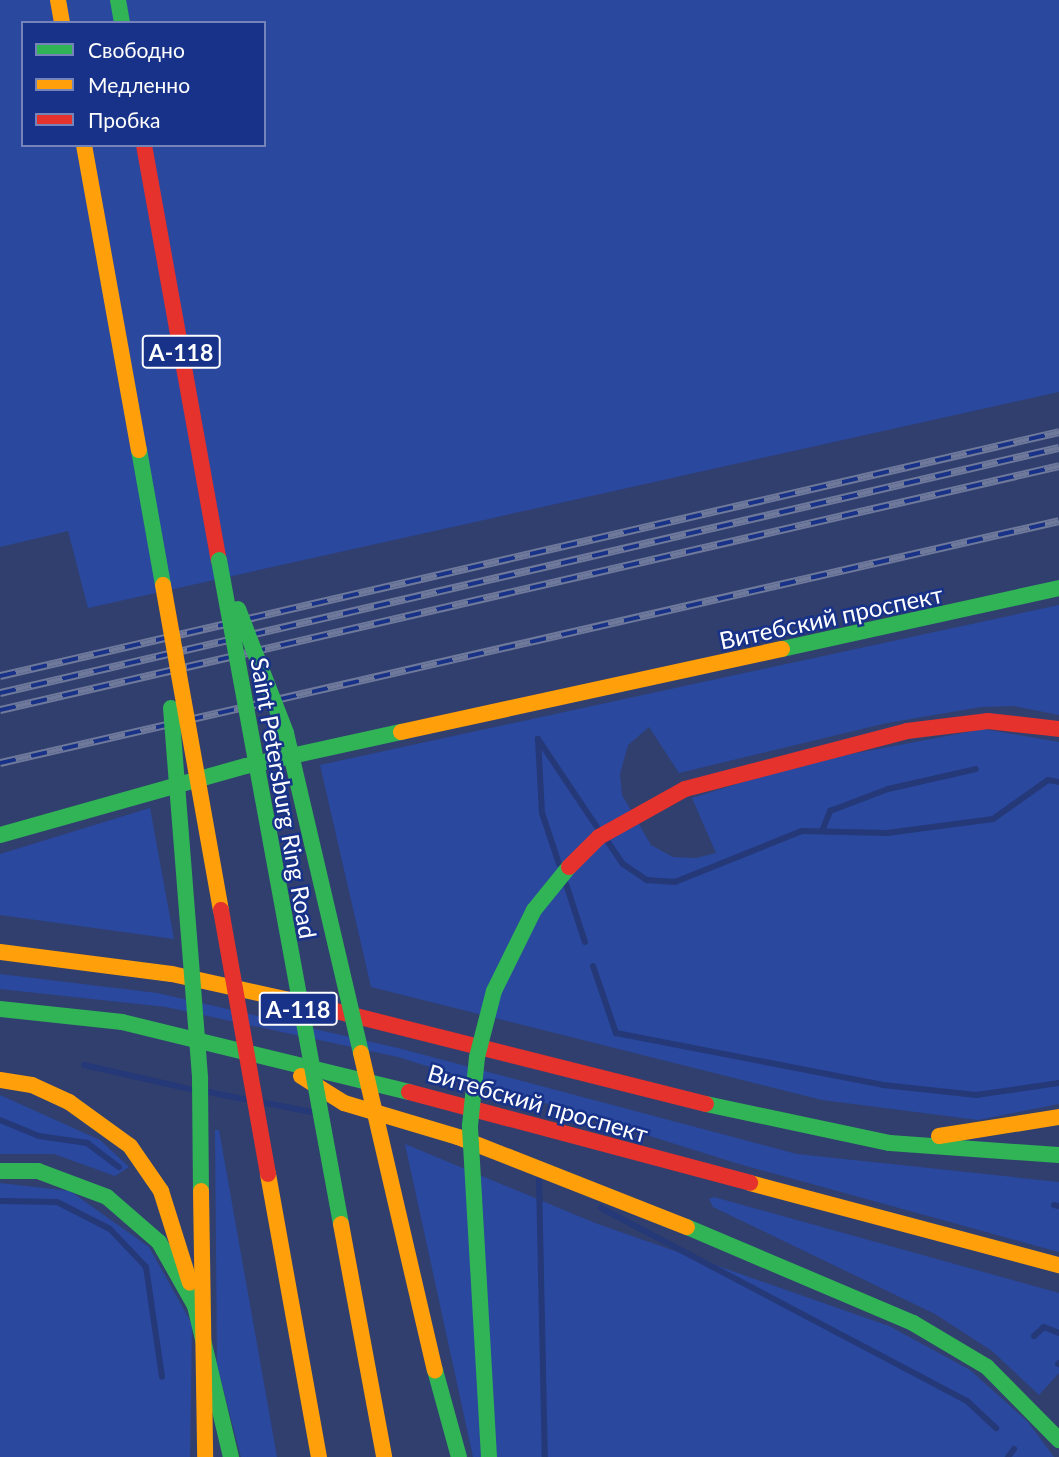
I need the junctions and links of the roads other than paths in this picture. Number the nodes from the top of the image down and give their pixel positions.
1 (58, 0) edge
2 (118, 0) edge
3 (62, 21) edge
4 (122, 21) edge
5 (84, 147) edge
6 (144, 147) edge
7 (219, 560) junction
8 (163, 585) junction
9 (1059, 588) edge
10 (1059, 730) edge
11 (0, 835) edge
12 (0, 952) edge
13 (0, 1009) edge
14 (261, 1052) junction
15 (0, 1080) edge
16 (1059, 1117) edge
17 (890, 1143) junction
18 (1059, 1156) edge
19 (0, 1171) edge
20 (1059, 1265) edge
21 (195, 1306) junction
22 (1059, 1440) edge
23 (205, 1457) edge
24 (231, 1457) edge
25 (319, 1457) edge
26 (384, 1457) edge
27 (459, 1457) edge
28 (489, 1457) edge

1 - 3 main road
2 - 4 main road
5 - 8 main road, А-118
6 - 7 main road, Saint Petersburg Ring Road / А-118
7 - 26 main road, Saint Petersburg Ring Road / А-118, bridge
7 - 27 main road, bridge
8 - 23 main road, bridge
8 - 25 main road, А-118, bridge
9 - 11 main road, Витебский проспект
10 - 28 main road, bridge
12 - 17 main road, Витебский проспект
13 - 14 main road, Витебский проспект
14 - 20 main road, Витебский проспект
14 - 22 main road
15 - 21 main road
16 - 17 main road
17 - 18 main road, Витебский проспект
19 - 21 main road
21 - 24 main road

